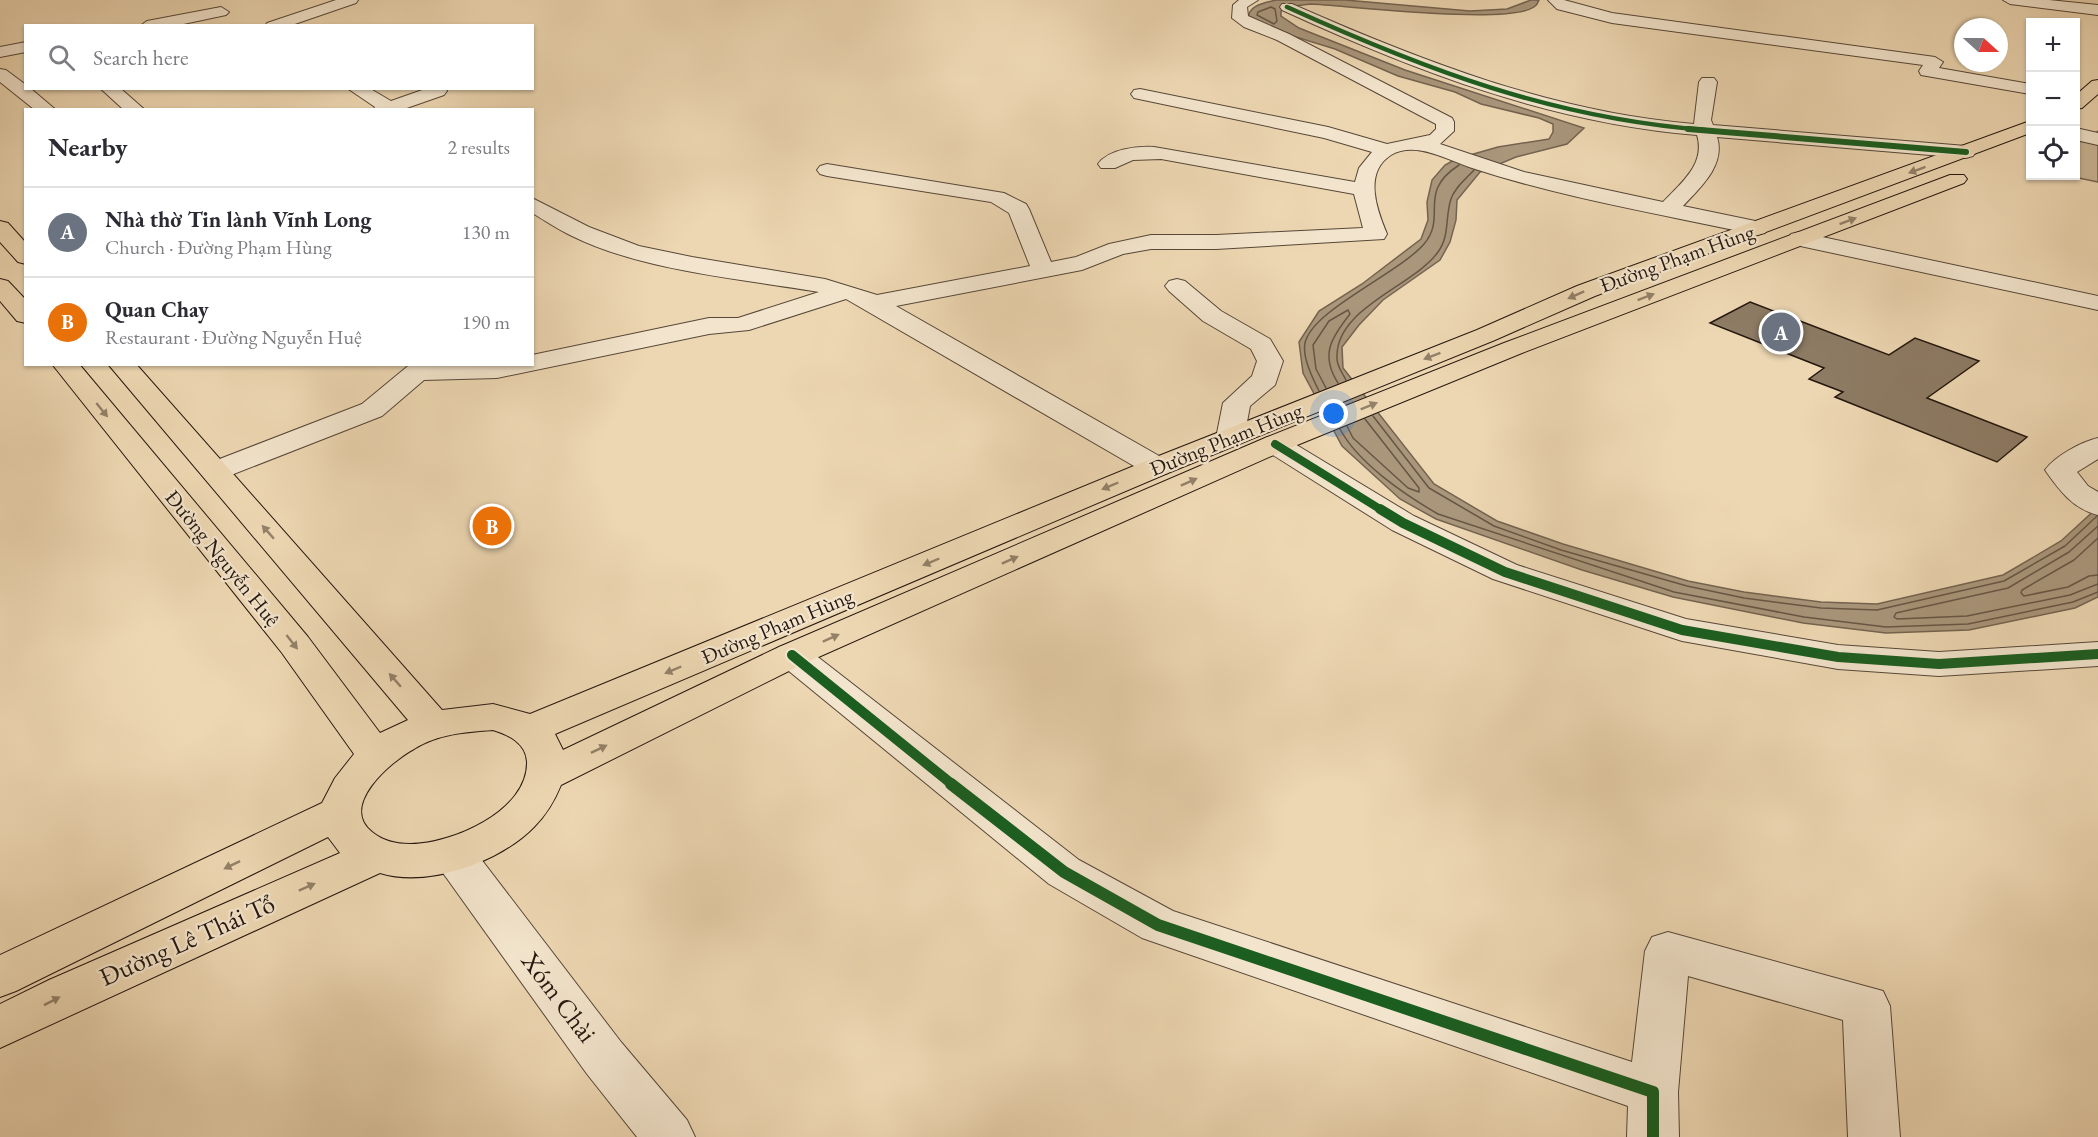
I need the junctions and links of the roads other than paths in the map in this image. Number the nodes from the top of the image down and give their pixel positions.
1 (200, 0) edge
2 (351, 0) edge
3 (1251, 0) edge
4 (1555, 0) edge
5 (2010, 0) edge
6 (1287, 7) dead end
7 (2098, 10) edge
8 (221, 12) junction
9 (236, 21) dead end
10 (158, 24) edge
11 (278, 24) edge
12 (24, 47) edge
13 (0, 52) edge
14 (0, 74) edge
15 (1708, 82) dead end
16 (2098, 85) edge
17 (2026, 88) edge
18 (111, 90) edge
19 (358, 90) edge
20 (438, 91) dead end
21 (1140, 94) dead end
22 (2080, 98) edge
23 (44, 108) edge
24 (133, 108) edge
25 (385, 108) edge
26 (2026, 130) edge
27 (1706, 131) junction
28 (2080, 135) edge
29 (2098, 139) edge
30 (1418, 143) junction
31 (2026, 149) edge
32 (1386, 150) junction
33 (1971, 162) junction
34 (1998, 162) dead end
35 (1108, 164) dead end
36 (827, 170) dead end
37 (1364, 190) junction
38 (534, 205) edge
39 (1668, 209) junction
40 (0, 228) edge
41 (1757, 228) junction
42 (1799, 239) junction
43 (24, 255) edge
44 (1044, 270) junction
45 (0, 286) edge
46 (1177, 286) dead end
47 (845, 292) junction
48 (873, 303) junction
49 (2098, 303) edge
50 (24, 314) edge
51 (534, 363) edge
52 (67, 366) edge
53 (122, 366) edge
54 (515, 366) edge
55 (414, 368) edge
56 (1278, 430) junction
57 (1230, 438) junction
58 (2098, 447) edge
59 (1157, 467) junction
60 (215, 471) junction
61 (2088, 499) edge
62 (2098, 654) edge
63 (792, 655) junction
64 (433, 724) junction
65 (529, 730) junction
66 (376, 755) junction
67 (546, 775) junction
68 (342, 812) junction
69 (453, 854) junction
70 (376, 856) junction
71 (0, 977) edge
72 (0, 1027) edge
73 (1653, 1092) junction
74 (669, 1137) edge
75 (1653, 1137) edge
76 (1874, 1137) edge

1 - 8 street
2 - 11 street
3 - 30 street
4 - 17 street
5 - 7 street
6 - 27 street
8 - 9 street
8 - 10 street
12 - 13 street
14 - 23 street
15 - 27 street
16 - 22 main road
18 - 24 street
19 - 25 street
20 - 25 street
21 - 32 street
26 - 33 main road, Đường Phạm Hùng
27 - 33 street
27 - 39 street
28 - 29 street
30 - 32 street
30 - 39 street
31 - 34 main road
32 - 37 street
33 -> 41 main road, Đường Phạm Hùng
42 -> 33 main road, Đường Phạm Hùng
35 - 37 street
36 - 44 street
37 - 44 street
38 - 47 street
39 - 41 street
40 - 43 main road
41 -> 56 main road, Đường Phạm Hùng
42 - 49 street
56 -> 42 main road, Đường Phạm Hùng
44 - 48 street
45 - 50 main road
46 - 57 street
47 - 48 street
47 - 51 street
48 - 59 street
52 -> 66 main road, Đường Nguyễn Huệ
53 - 60 main road
54 - 55 street
55 - 60 street
56 - 57 main road, Đường Phạm Hùng
56 - 62 street
63 -> 56 main road, Đường Phạm Hùng
57 - 59 main road, Đường Phạm Hùng
58 - 61 street
59 -> 65 main road, Đường Phạm Hùng
64 -> 60 main road
67 -> 63 main road, Đường Phạm Hùng
63 - 73 street
64 - 65 main road
64 - 66 main road
65 - 67 main road
66 - 68 main road
67 - 69 main road
68 - 70 main road
68 -> 71 main road, Đường Lê Thái Tổ
69 - 70 main road
69 - 74 street, Xóm Chài
72 -> 70 main road, Đường Lê Thái Tổ
73 - 75 street
73 - 76 street

